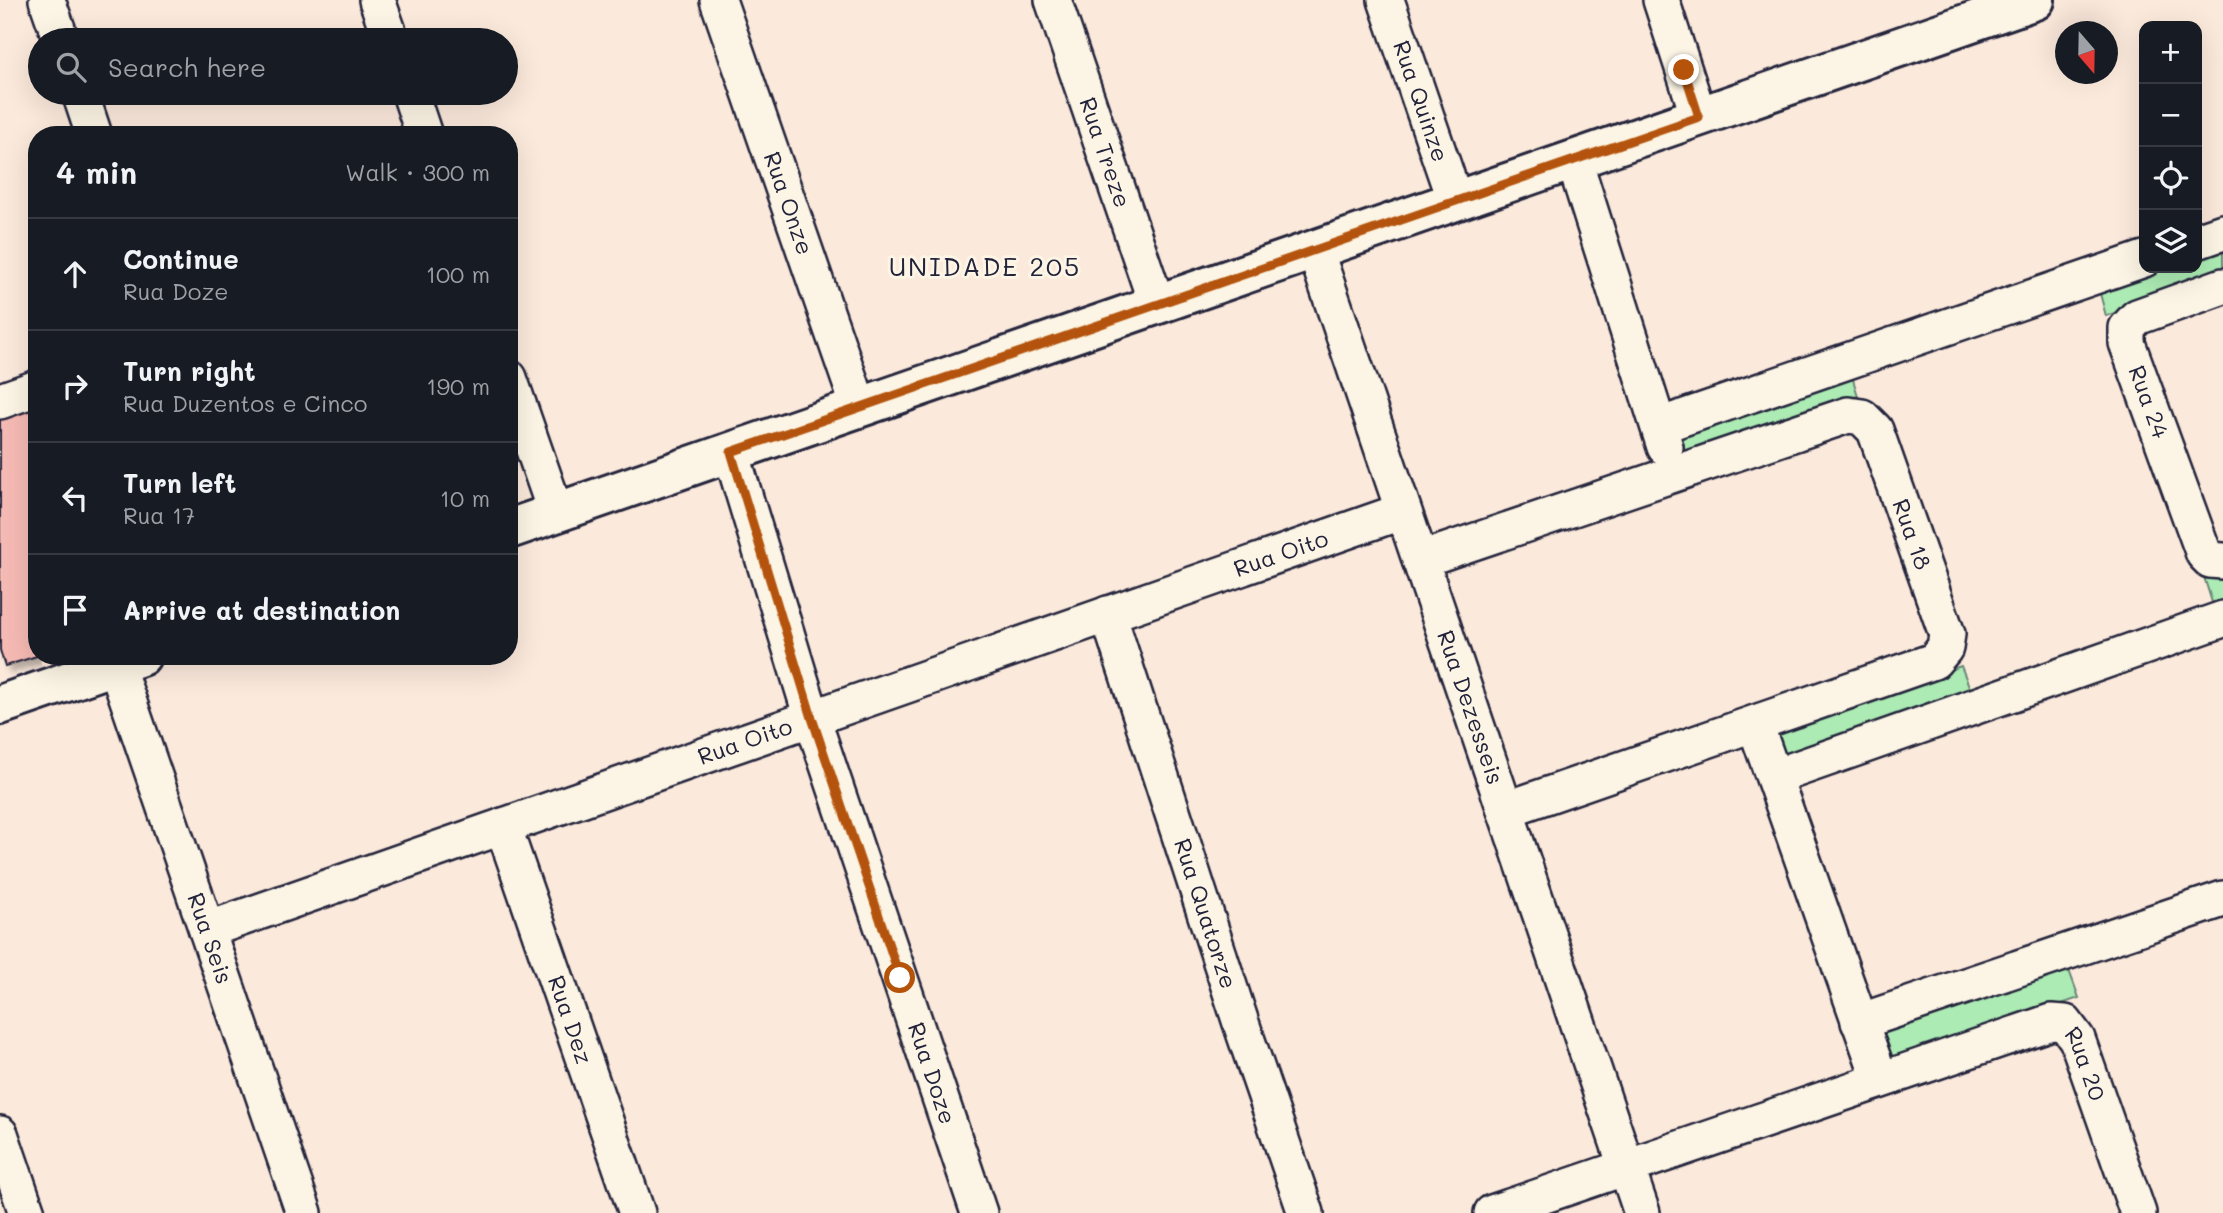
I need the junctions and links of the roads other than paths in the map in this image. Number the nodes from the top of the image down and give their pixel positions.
1 (47, 0) edge
2 (377, 0) edge
3 (718, 0) edge
4 (1053, 0) edge
5 (1386, 0) edge
6 (1661, 0) edge
7 (2035, 0) edge
8 (57, 28) edge
9 (387, 28) edge
10 (84, 105) edge
11 (414, 105) edge
12 (1699, 117) junction
13 (91, 126) edge
14 (421, 126) edge
15 (1574, 160) junction
16 (1455, 201) junction
17 (2223, 232) edge
18 (2202, 239) edge
19 (1315, 250) junction
20 (2139, 261) edge
21 (2223, 286) edge
22 (1157, 304) junction
23 (28, 391) edge
24 (0, 401) edge
25 (518, 404) edge
26 (859, 407) junction
27 (1658, 426) junction
28 (731, 452) junction
29 (1673, 474) junction
30 (1403, 510) junction
31 (556, 513) junction
32 (518, 526) edge
33 (1420, 560) junction
34 (2223, 561) edge
35 (1108, 614) junction
36 (2223, 619) edge
37 (113, 665) edge
38 (129, 665) edge
39 (1, 702) edge
40 (812, 718) junction
41 (1755, 724) junction
42 (1774, 776) junction
43 (1505, 810) junction
44 (503, 826) junction
45 (2223, 899) edge
46 (207, 930) junction
47 (1859, 1022) junction
48 (1880, 1079) junction
49 (0, 1134) edge
50 (1626, 1166) junction
51 (27, 1213) edge
52 (304, 1213) edge
53 (637, 1213) edge
54 (979, 1213) edge
55 (1306, 1213) edge
56 (1492, 1213) edge
57 (1642, 1213) edge
58 (2138, 1213) edge

1 - 8 street
2 - 9 street
3 - 26 street, Rua Onze
4 - 22 street, Rua Treze
5 - 16 street, Rua Quinze
6 - 12 street
7 - 12 street
10 - 13 street
11 - 14 street
12 - 15 street
15 - 16 street
15 - 27 street
16 - 19 street
17 - 18 street
19 - 22 street
19 - 30 street, Rua Dezesseis
20 - 27 street
21 - 34 street, Rua 24
22 - 26 street
23 - 24 street
25 - 31 street
26 - 28 street
27 - 29 street
28 - 31 street
28 - 40 street, Rua Doze
29 - 33 street, Rua 18
29 - 41 street, Rua 18
30 - 33 street, Rua Dezesseis
30 - 35 street, Rua Oito
31 - 32 street
33 - 43 street, Rua Dezesseis
35 - 40 street, Rua Oito
35 - 55 street, Rua Quatorze
36 - 42 street
37 - 39 street
38 - 46 street, Rua Seis
40 - 44 street, Rua Oito
40 - 54 street, Rua Doze
41 - 42 street
41 - 43 street, Rua 18
42 - 47 street
43 - 50 street, Rua Dezesseis
44 - 46 street, Rua Oito
44 - 53 street, Rua Dez
45 - 47 street
46 - 52 street, Rua Seis
47 - 48 street
48 - 50 street, Rua 20
48 - 58 street, Rua 20
49 - 51 street
50 - 56 street
50 - 57 street, Rua Dezesseis

